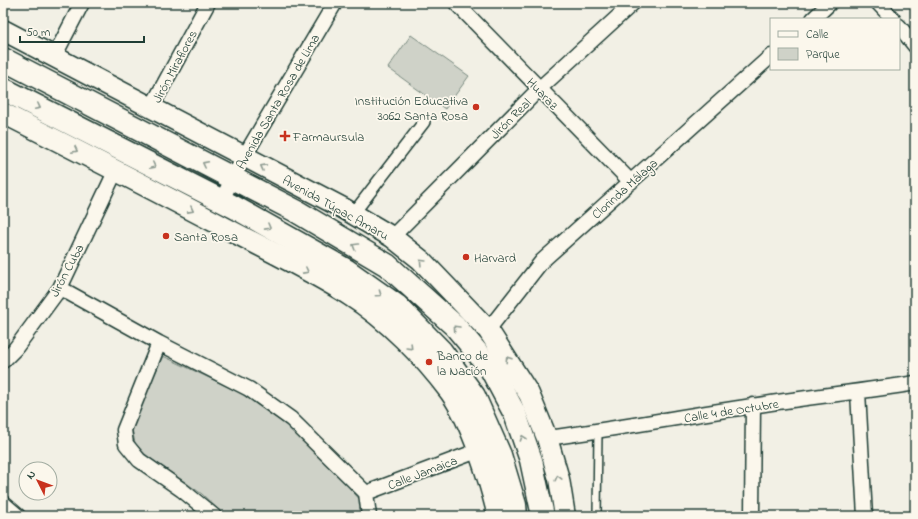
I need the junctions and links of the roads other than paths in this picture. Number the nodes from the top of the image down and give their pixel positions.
1 (82, 3) edge
2 (208, 3) edge
3 (335, 3) edge
4 (456, 3) edge
5 (633, 3) edge
6 (878, 3) edge
7 (824, 5) edge
8 (814, 18) edge
9 (892, 18) edge
10 (900, 27) edge
11 (3, 30) edge
12 (915, 46) edge
13 (54, 57) junction
14 (770, 57) edge
15 (3, 59) edge
16 (3, 89) edge
17 (539, 89) junction
18 (151, 108) junction
19 (3, 113) edge
20 (424, 122) dead end
21 (244, 157) junction
22 (116, 170) junction
23 (233, 178) junction
24 (631, 182) junction
25 (222, 201) junction
26 (353, 214) junction
27 (392, 237) junction
28 (60, 288) junction
29 (488, 330) junction
30 (159, 343) junction
31 (3, 361) edge
32 (915, 383) edge
33 (858, 392) junction
34 (753, 405) junction
35 (598, 431) junction
36 (547, 438) junction
37 (477, 451) junction
38 (366, 493) junction
39 (3, 503) edge
40 (18, 516) edge
41 (214, 516) edge
42 (369, 516) edge
43 (498, 516) edge
44 (516, 516) edge
45 (543, 516) edge
46 (565, 516) edge
47 (597, 516) edge
48 (752, 516) edge
49 (865, 516) edge

1 - 13 street
2 - 18 street, Jirón Miraflores
3 - 21 street, Avenida Santa Rosa de Lima
4 - 17 street, Huaraz
5 - 17 street, Jirón Real
6 - 9 street
7 - 8 street
10 - 12 street
11 - 13 main road, Avenida Túpac Amaru
13 - 18 main road, Avenida Túpac Amaru
14 - 24 street, Clorinda Málaga
23 -> 15 highway, Avenida Túpac Amaru
16 -> 25 highway
17 - 24 street, Huaraz
17 - 27 street, Jirón Real
18 - 21 main road, Avenida Túpac Amaru
19 -> 22 main road
20 - 26 street
21 - 23 street, Avenida Santa Rosa de Lima
26 -> 21 main road, Avenida Túpac Amaru
22 - 28 street, Jirón Cuba
22 -> 37 main road
23 - 25 street, Avenida Santa Rosa de Lima
45 -> 23 highway, Avenida Túpac Amaru
24 - 29 street, Clorinda Málaga
25 -> 44 highway
26 - 27 main road, Avenida Túpac Amaru
29 -> 27 main road, Avenida Túpac Amaru
28 - 30 street
28 - 31 street, Jirón Cuba
36 -> 29 main road, Avenida Túpac Amaru
30 - 38 street
30 - 41 street
32 - 33 street, Calle 4 de Octubre
33 - 34 street, Calle 4 de Octubre
33 - 49 street
34 - 35 street, Calle 4 de Octubre
34 - 48 street
35 - 36 street, Calle 4 de Octubre
35 - 47 lane
46 -> 36 main road, Avenida Túpac Amaru
37 - 38 street, Calle Jamaica
37 - 43 main road
38 - 42 street
39 - 40 street

